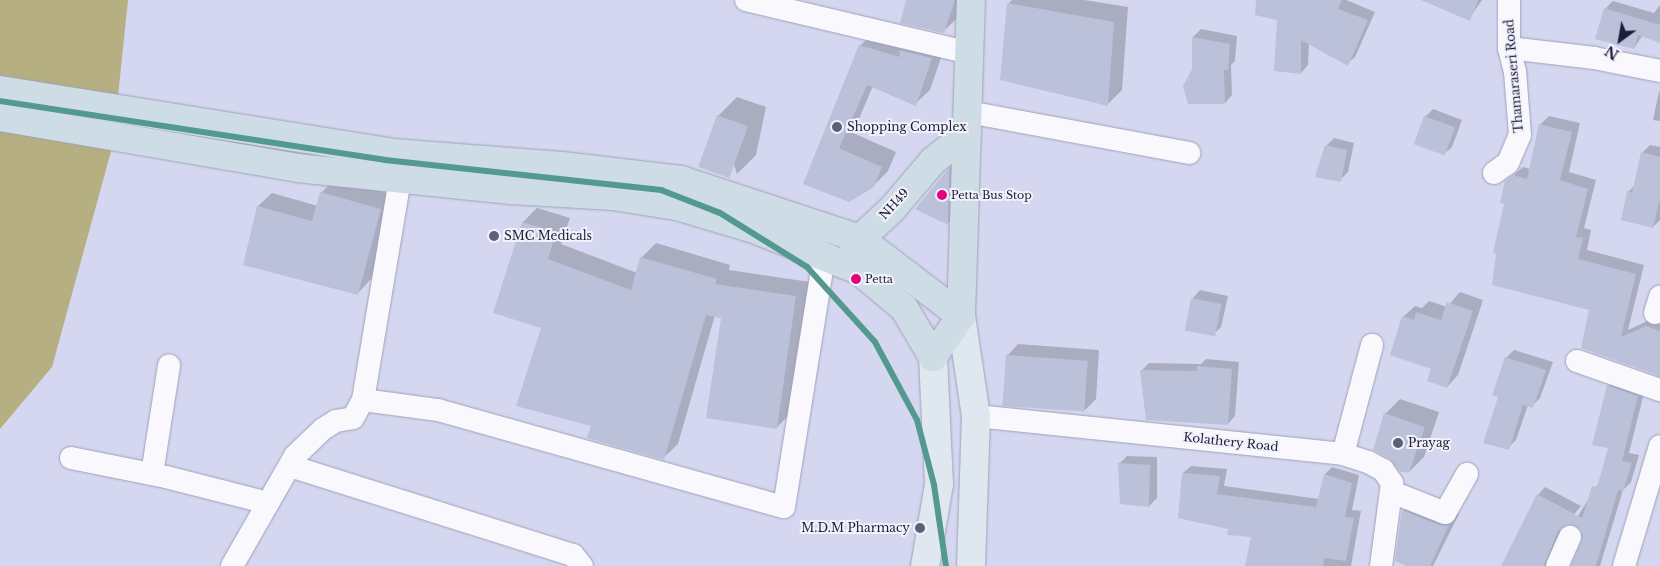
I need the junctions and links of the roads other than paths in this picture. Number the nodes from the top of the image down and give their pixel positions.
1 (746, 0) edge
2 (971, 0) edge
3 (1509, 0) edge
4 (1509, 48) junction
5 (970, 53) junction
6 (1660, 71) edge
7 (0, 90) edge
8 (0, 117) edge
9 (961, 132) junction
10 (296, 140) junction
11 (236, 143) junction
12 (1189, 153) dead end
13 (297, 168) junction
14 (1494, 173) dead end
15 (400, 180) junction
16 (860, 239) junction
17 (835, 261) junction
18 (961, 316) junction
19 (1372, 345) dead end
20 (933, 357) junction
21 (1577, 361) dead end
22 (169, 365) dead end
23 (1660, 390) edge
24 (363, 400) junction
25 (976, 416) junction
26 (1660, 446) edge
27 (1343, 454) junction
28 (70, 458) dead end
29 (290, 466) junction
30 (152, 474) junction
31 (1467, 474) dead end
32 (1392, 492) junction
33 (268, 503) junction
34 (1570, 536) dead end
35 (232, 566) edge
36 (582, 566) edge
37 (925, 566) edge
38 (971, 566) edge
39 (1381, 566) edge
40 (1558, 566) edge
41 (1624, 566) edge

1 - 5 street
2 - 5 highway
3 - 4 street, Thamaraseri Road
4 - 6 street
4 - 14 street, Thamaraseri Road
5 - 9 highway
7 - 11 highway
8 - 11 highway
9 - 12 street
9 - 16 highway, NH49 / NH49
9 - 18 highway
10 - 11 highway
10 - 13 highway
10 - 16 highway
11 - 13 highway
13 - 15 highway
15 - 17 highway
15 - 24 street
16 - 17 highway, NH49 / NH49
16 - 18 highway
17 - 20 highway
17 - 24 street
18 - 20 highway
18 - 25 main road
19 - 27 street
20 - 37 main road
21 - 23 street
22 - 30 street
24 - 29 street
25 - 27 street, Kolathery Road
25 - 38 main road
26 - 41 street
27 - 32 street, Kolathery Road
28 - 30 street
29 - 33 street
29 - 36 street
30 - 33 street
31 - 32 street
32 - 39 street
33 - 35 street
34 - 40 street

